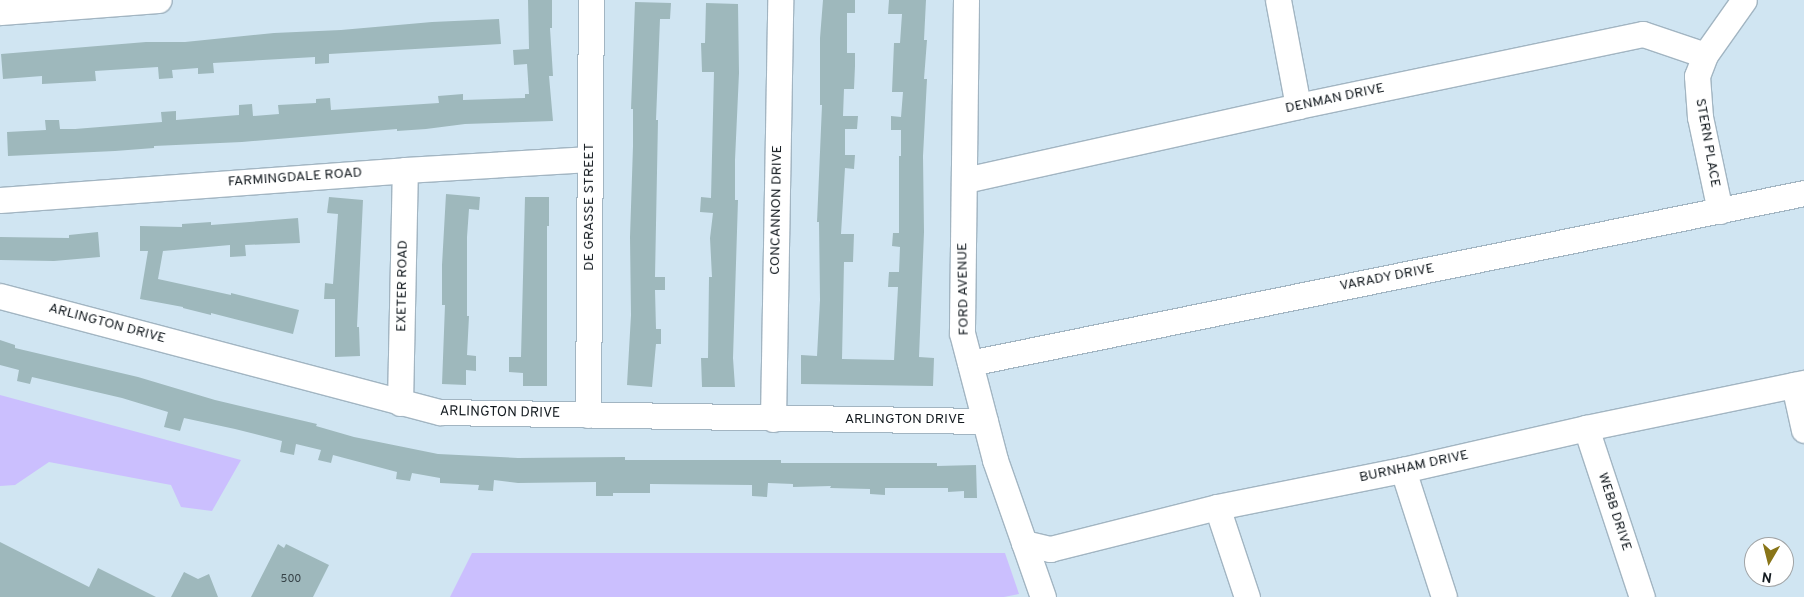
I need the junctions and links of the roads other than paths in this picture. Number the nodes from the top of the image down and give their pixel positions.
1 (159, 0) edge
2 (591, 0) edge
3 (780, 0) edge
4 (966, 0) edge
5 (1278, 0) edge
6 (1744, 0) edge
7 (0, 12) edge
8 (1705, 55) junction
9 (1298, 106) junction
10 (590, 159) junction
11 (405, 170) junction
12 (965, 180) junction
13 (1804, 193) edge
14 (0, 200) edge
15 (1720, 210) junction
16 (0, 296) edge
17 (970, 363) junction
18 (1799, 384) edge
19 (400, 403) junction
20 (588, 414) junction
21 (773, 419) junction
22 (985, 421) junction
23 (1586, 428) junction
24 (1804, 430) edge
25 (1403, 470) junction
26 (1217, 507) junction
27 (1024, 543) junction
28 (1043, 597) edge
29 (1247, 597) edge
30 (1444, 597) edge
31 (1642, 597) edge

1 - 7 street
2 - 10 street, DE GRASSE STREET
3 - 21 street, CONCANNON DRIVE
4 - 12 street, FORD AVENUE
5 - 9 street
6 - 8 street, STERN PLACE
8 - 9 street, DENMAN DRIVE
8 - 15 street, STERN PLACE
9 - 12 street, DENMAN DRIVE
10 - 11 street, FARMINGDALE ROAD
10 - 20 street, DE GRASSE STREET
11 - 14 street, FARMINGDALE ROAD
11 - 19 street, EXETER ROAD
12 - 17 street, FORD AVENUE
13 - 15 street, VARADY DRIVE
15 - 17 street, VARADY DRIVE
16 - 19 street, ARLINGTON DRIVE
17 - 22 street, FORD AVENUE
18 - 23 street, BURNHAM DRIVE
18 - 24 street
19 - 20 street, ARLINGTON DRIVE
20 - 21 street, ARLINGTON DRIVE
21 - 22 street, ARLINGTON DRIVE
22 - 27 street, FORD AVENUE
23 - 25 street, BURNHAM DRIVE
23 - 31 street, WEBB DRIVE
25 - 26 street, BURNHAM DRIVE
25 - 30 street
26 - 27 street, BURNHAM DRIVE
26 - 29 street
27 - 28 street, FORD AVENUE

